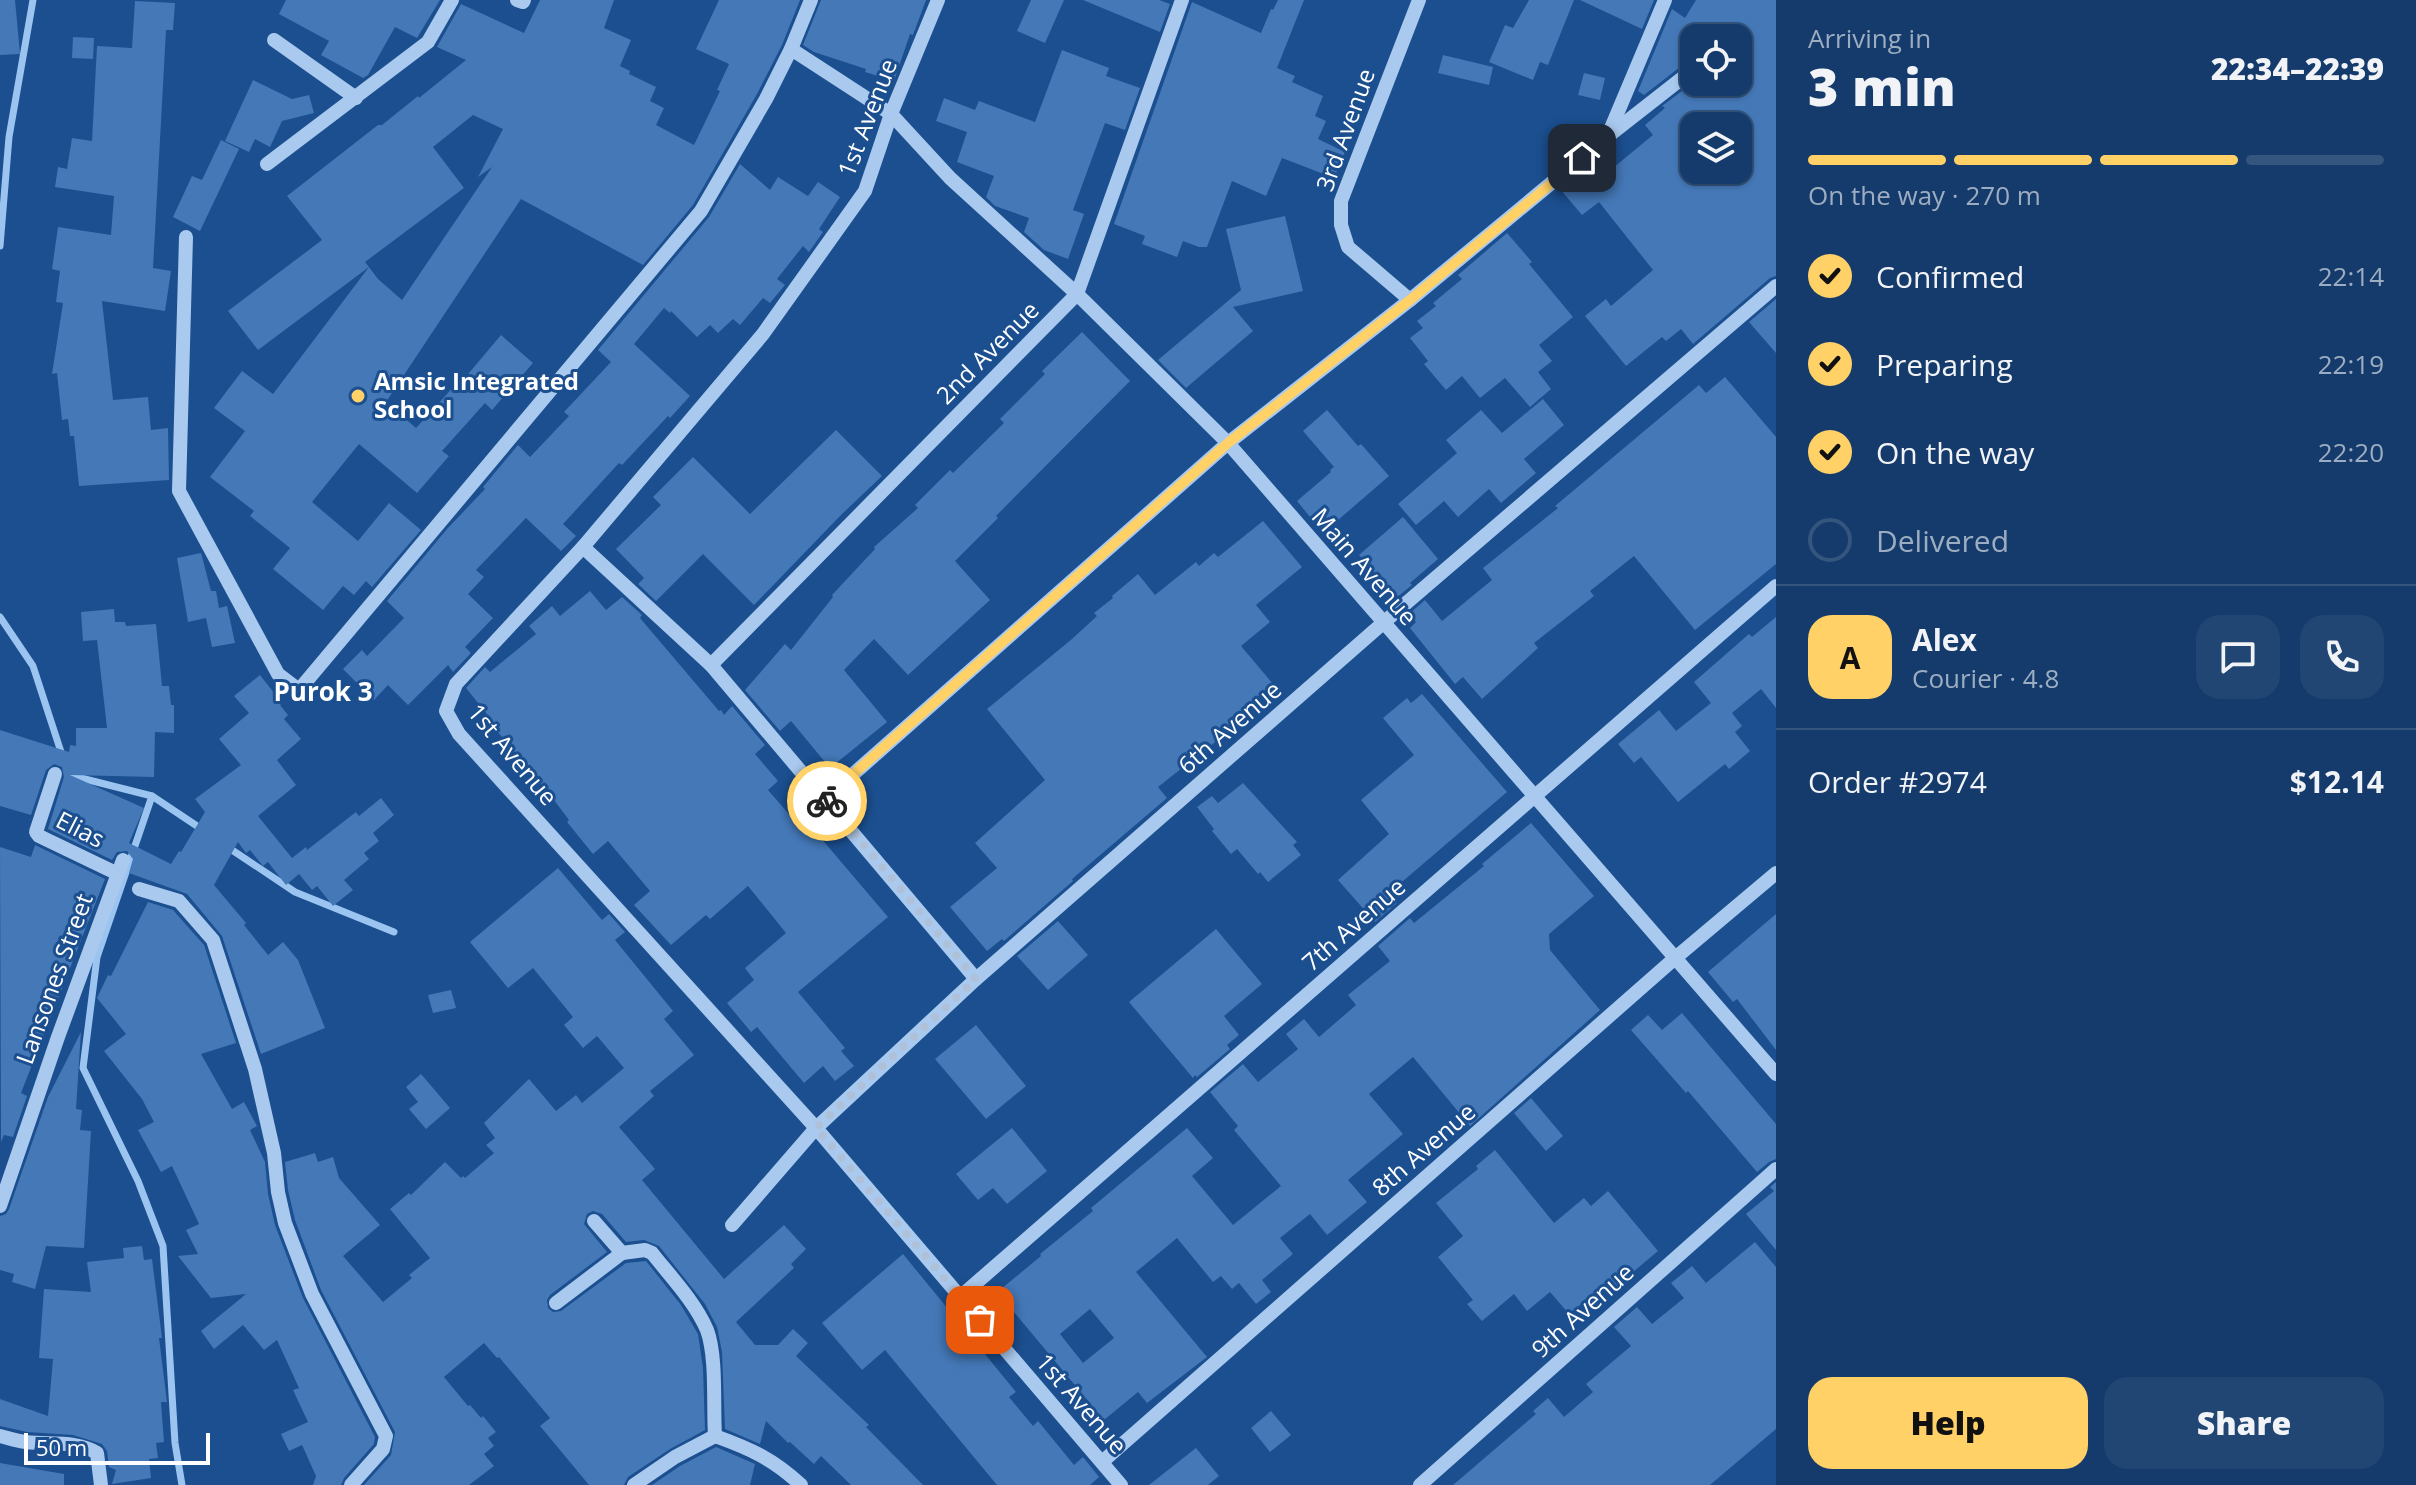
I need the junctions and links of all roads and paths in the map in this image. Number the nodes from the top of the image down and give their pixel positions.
1 (452, 0) edge
2 (811, 0) edge
3 (938, 0) edge
4 (1182, 0) edge
5 (1419, 0) edge
6 (1665, 0) edge
7 (274, 40) dead end
8 (791, 49) junction
9 (1680, 80) edge
10 (356, 98) junction
11 (891, 114) junction
12 (1607, 137) junction
13 (267, 164) dead end
14 (186, 237) dead end
15 (1776, 286) edge
16 (1077, 294) junction
17 (1410, 300) junction
18 (1228, 443) junction
19 (583, 547) junction
20 (1776, 586) edge
21 (1383, 623) junction
22 (711, 665) junction
23 (55, 774) dead end
24 (1535, 797) junction
25 (825, 799) junction
26 (120, 866) joint
27 (1776, 873) edge
28 (139, 889) dead end
29 (1674, 959) junction
30 (976, 979) junction
31 (1776, 1074) edge
32 (816, 1128) junction
33 (1776, 1169) edge
34 (0, 1206) edge
35 (594, 1221) dead end
36 (732, 1225) dead end
37 (622, 1253) junction
38 (960, 1297) junction
39 (556, 1303) dead end
40 (0, 1436) edge
41 (715, 1436) junction
42 (1102, 1462) junction
43 (101, 1485) edge
44 (351, 1485) edge
45 (634, 1485) edge
46 (801, 1485) edge
47 (1121, 1485) edge
48 (1420, 1485) edge

1 - 10 street
2 - 8 street
3 - 11 street, 1st Avenue
4 - 16 street, 2nd Avenue
5 - 17 street, 3rd Avenue
6 - 12 street
7 - 10 street
8 - 11 street, Main Avenue
8 - 14 street
9 - 12 street
10 - 13 street
11 - 16 street, Main Avenue
11 - 19 street, 1st Avenue
12 - 17 street
15 - 21 street, 6th Avenue
16 - 18 street, Main Avenue
16 - 22 street, 2nd Avenue
17 - 18 street
18 - 21 street, Main Avenue
18 - 25 street
19 - 22 street
19 - 32 street, 1st Avenue
20 - 24 street, 7th Avenue
21 - 24 street, Main Avenue
21 - 30 street, 6th Avenue
22 - 25 street
23 - 26 street, Elias
24 - 29 street, Main Avenue
24 - 38 street, 7th Avenue
25 - 30 street
26 - 34 street, Lansones Street
27 - 29 street, 8th Avenue
28 - 44 street
29 - 31 street, Main Avenue
29 - 42 street, 8th Avenue
30 - 32 street, 6th Avenue
32 - 36 street, 6th Avenue
32 - 38 street, 1st Avenue
33 - 48 street, 9th Avenue
35 - 37 street
37 - 39 street
37 - 41 street
38 - 42 street, 1st Avenue
40 - 43 street
41 - 45 street
41 - 46 street
42 - 47 street, 1st Avenue

